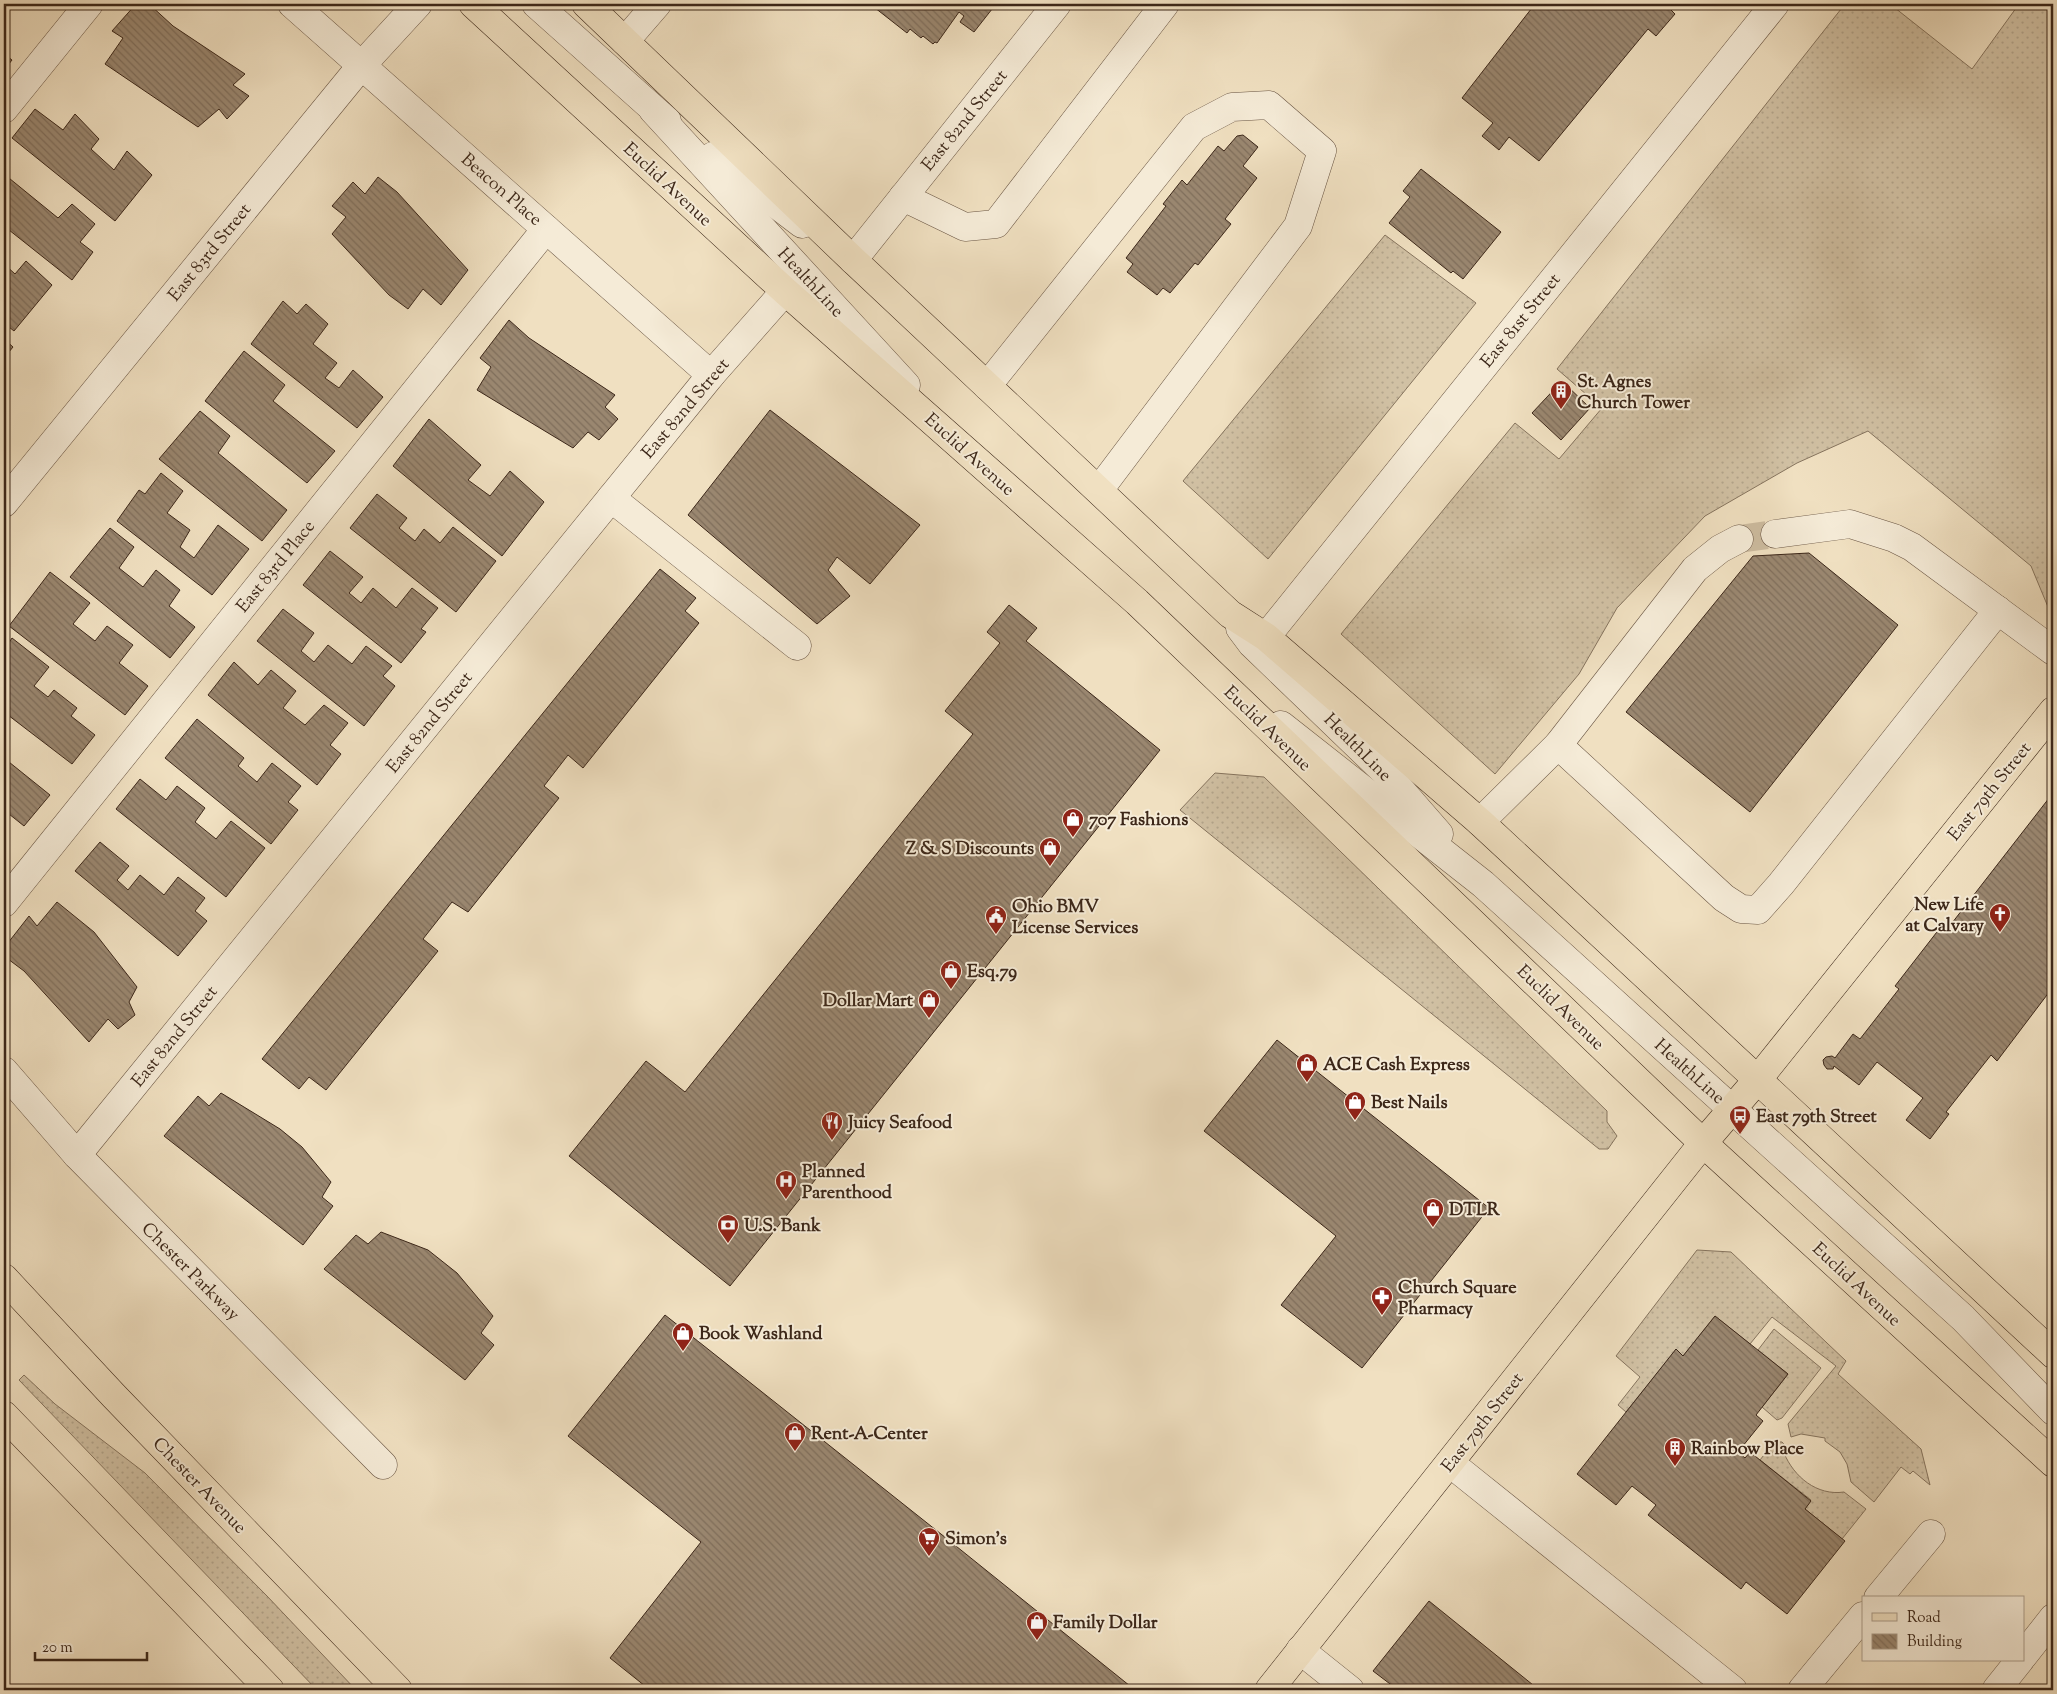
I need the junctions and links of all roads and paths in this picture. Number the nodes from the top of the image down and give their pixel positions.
1 (88, 4) edge
2 (292, 4) edge
3 (418, 4) edge
4 (473, 4) edge
5 (536, 4) edge
6 (586, 4) edge
7 (657, 4) edge
8 (1057, 4) edge
9 (1165, 4) edge
10 (1775, 4) edge
11 (625, 41) junction
12 (361, 66) junction
13 (4, 109) edge
14 (653, 110) junction
15 (903, 197) junction
16 (546, 229) junction
17 (853, 260) junction
18 (874, 280) junction
19 (785, 291) junction
20 (711, 375) junction
21 (987, 386) junction
22 (969, 453) junction
23 (1099, 490) junction
24 (611, 498) junction
25 (4, 503) edge
26 (1775, 534) tunnel mouth
27 (1739, 539) tunnel mouth
28 (1998, 610) junction
29 (1230, 614) junction
30 (1266, 637) junction
31 (797, 646) dead end
32 (2053, 651) edge
33 (1199, 661) junction
34 (2053, 711) edge
35 (1558, 745) junction
36 (1480, 822) junction
37 (1483, 884) junction
38 (4, 903) edge
39 (4, 1071) edge
40 (1758, 1079) junction
41 (1733, 1110) junction
42 (1703, 1143) junction
43 (77, 1155) junction
44 (4, 1278) edge
45 (1963, 1318) junction
46 (2050, 1344) edge
47 (2053, 1388) edge
48 (2053, 1411) edge
49 (4, 1415) edge
50 (1450, 1463) junction
51 (2053, 1463) edge
52 (383, 1465) dead end
53 (1931, 1534) dead end
54 (1880, 1596) edge
55 (1862, 1617) edge
56 (2053, 1618) edge
57 (1300, 1650) junction
58 (2024, 1655) edge
59 (2018, 1662) edge
60 (270, 1690) edge
61 (398, 1690) edge
62 (1270, 1690) edge
63 (1350, 1690) edge
64 (1733, 1690) edge
65 (1802, 1690) edge
66 (1996, 1690) edge

1 - 13 street
2 - 12 street, Beacon Place
3 - 12 street, East 83rd Street
4 - 19 main road, Euclid Avenue
5 - 14 street, HealthLine
6 - 11 main road
7 - 11 street
8 - 15 street, East 82nd Street
9 - 15 street
10 - 30 street, East 81st Street
11 - 17 main road
12 - 16 street, Beacon Place
12 - 25 street, East 83rd Street
14 - 18 street, HealthLine
14 - 22 street, HealthLine
15 - 17 street, East 82nd Street
16 - 20 street, Beacon Place
16 - 38 street, East 83rd Place
17 - 18 main road
18 - 21 main road
19 - 20 street, East 82nd Street
19 - 22 main road, Euclid Avenue
20 - 24 street, East 82nd Street
21 - 23 main road
21 - 23 street
22 - 33 main road, Euclid Avenue
23 - 29 main road
24 - 31 street
24 - 43 street, East 82nd Street
26 - 28 street
27 - 35 street
28 - 32 street
28 - 35 street
29 - 30 main road
29 - 37 street, HealthLine
30 - 36 main road
33 - 37 street, HealthLine
33 - 42 main road, Euclid Avenue
34 - 40 main road, East 79th Street
35 - 36 street
36 - 40 main road
37 - 41 street, HealthLine
39 - 43 street, Chester Parkway
40 - 41 main road, East 79th Street
40 - 46 main road
41 - 42 main road, East 79th Street
41 - 45 street, HealthLine
42 - 50 main road, East 79th Street
42 - 51 main road, Euclid Avenue
43 - 52 street, Chester Parkway
44 - 61 main road, Chester Avenue
45 - 47 street, HealthLine
45 - 48 street, HealthLine
49 - 60 main road
50 - 57 main road, East 79th Street
50 - 64 street
53 - 54 street
55 - 65 street
56 - 58 street
57 - 62 main road, East 79th Street
57 - 63 street
59 - 66 street

